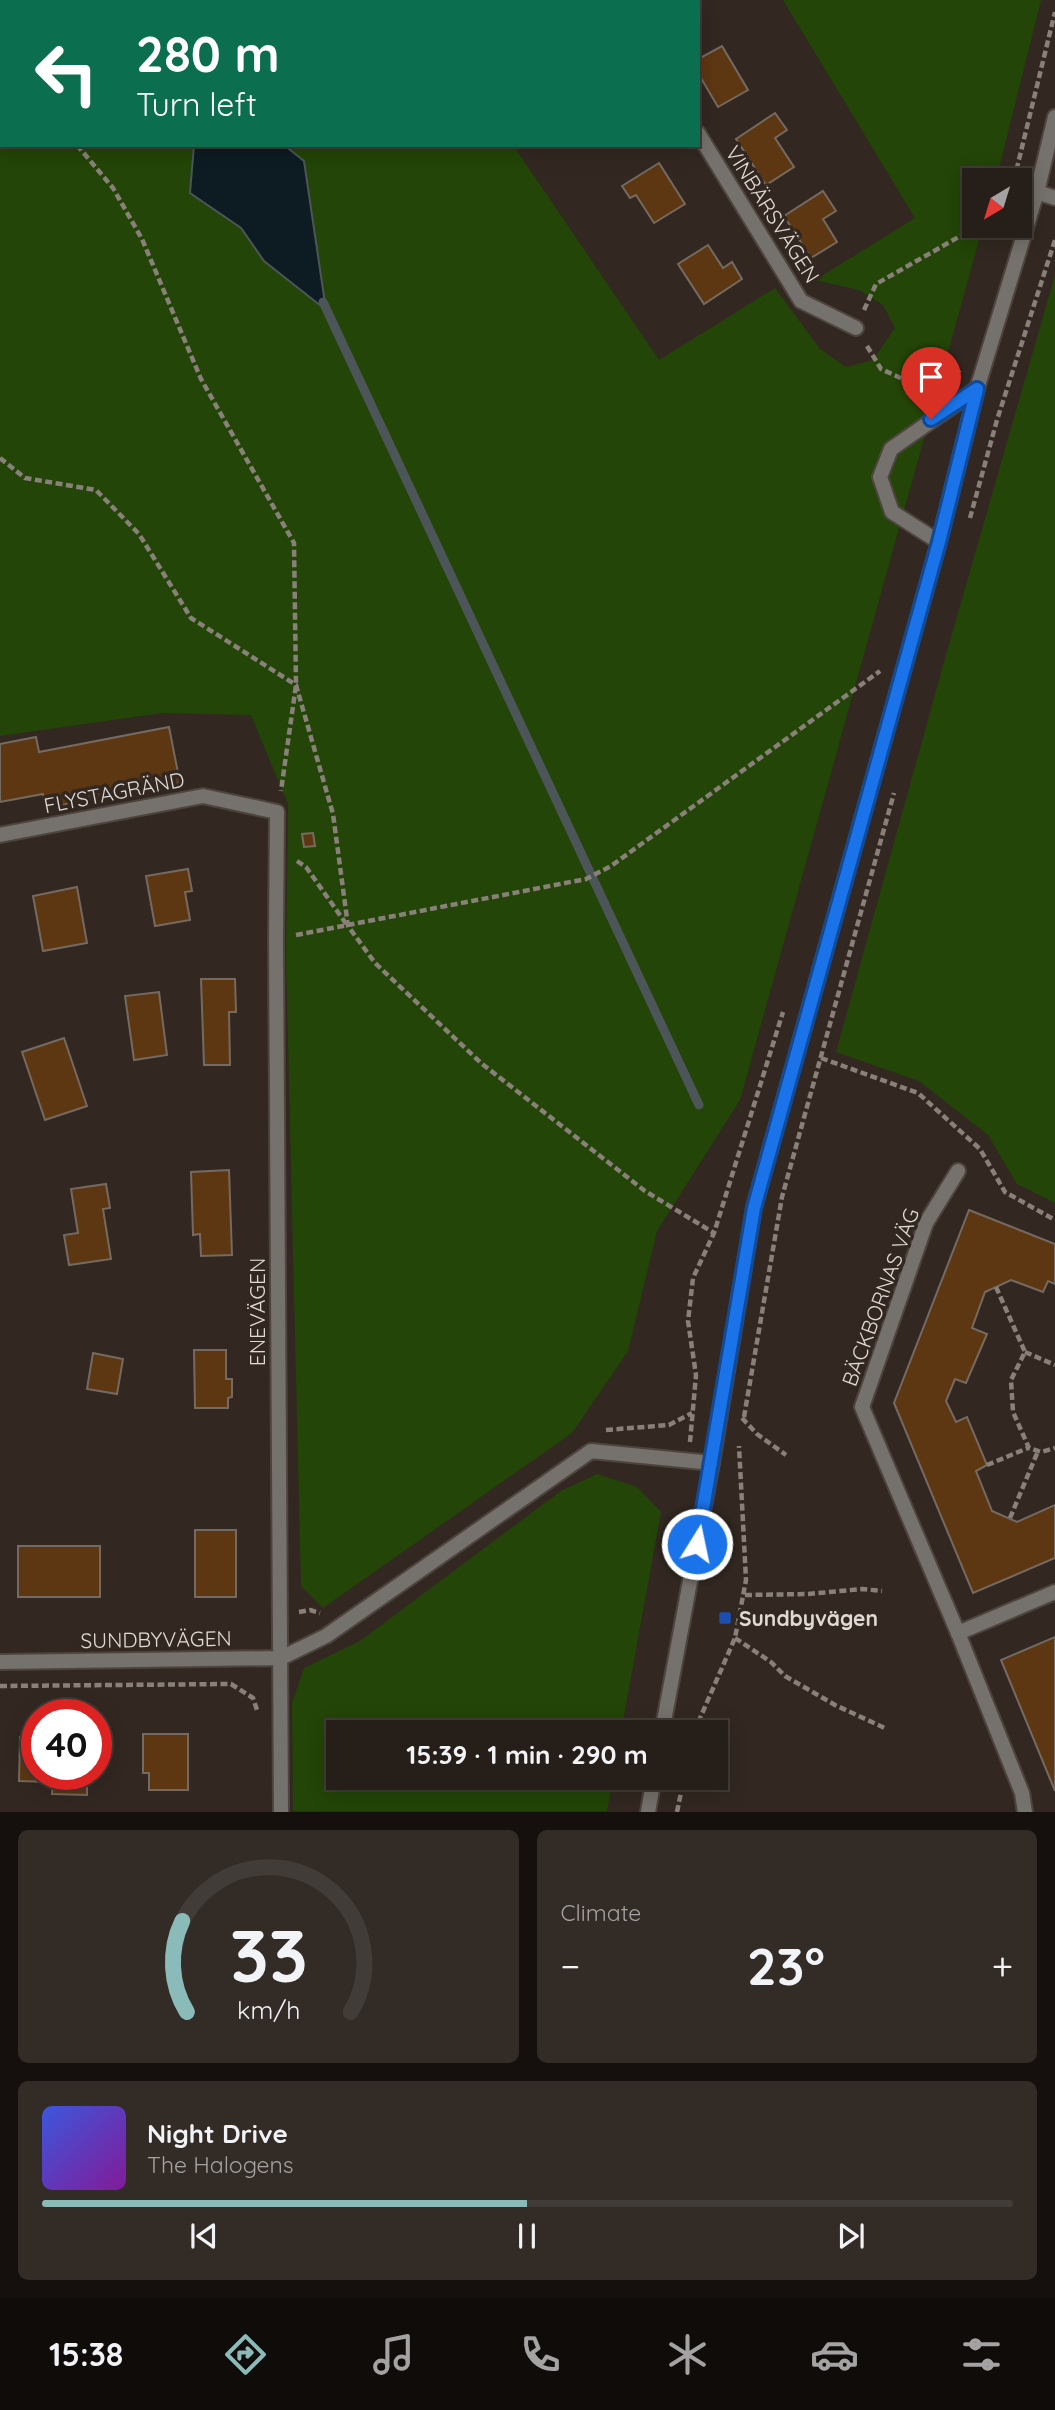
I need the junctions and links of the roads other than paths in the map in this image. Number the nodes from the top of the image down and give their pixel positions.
1 (1055, 117) edge
2 (700, 136) edge
3 (1037, 192) junction
4 (1055, 198) edge
5 (856, 328) road end
6 (977, 389) junction
7 (939, 542) junction
8 (277, 813) joint
9 (0, 835) edge
10 (957, 1171) dead end
11 (712, 1463) junction
12 (1055, 1591) edge
13 (958, 1633) junction
14 (281, 1658) junction
15 (0, 1662) edge
16 (664, 1720) edge
17 (652, 1790) edge
18 (281, 1811) edge
19 (648, 1811) edge
20 (1025, 1811) edge

1 - 3 street
2 - 5 street, VINBÄRSVÄGEN
3 - 4 street
3 - 6 street
6 - 7 street
6 - 7 street
7 - 11 street
8 - 9 street, FLYSTAGRÄND
8 - 14 street, ENEVÄGEN
10 - 13 street, BÄCKBORNAS VÄG
11 - 14 street, SUNDBYVÄGEN
11 - 16 street
12 - 13 street
13 - 20 street, BÄCKBORNAS VÄG
14 - 15 street, SUNDBYVÄGEN
14 - 18 street, ENEVÄGEN
17 - 19 street

